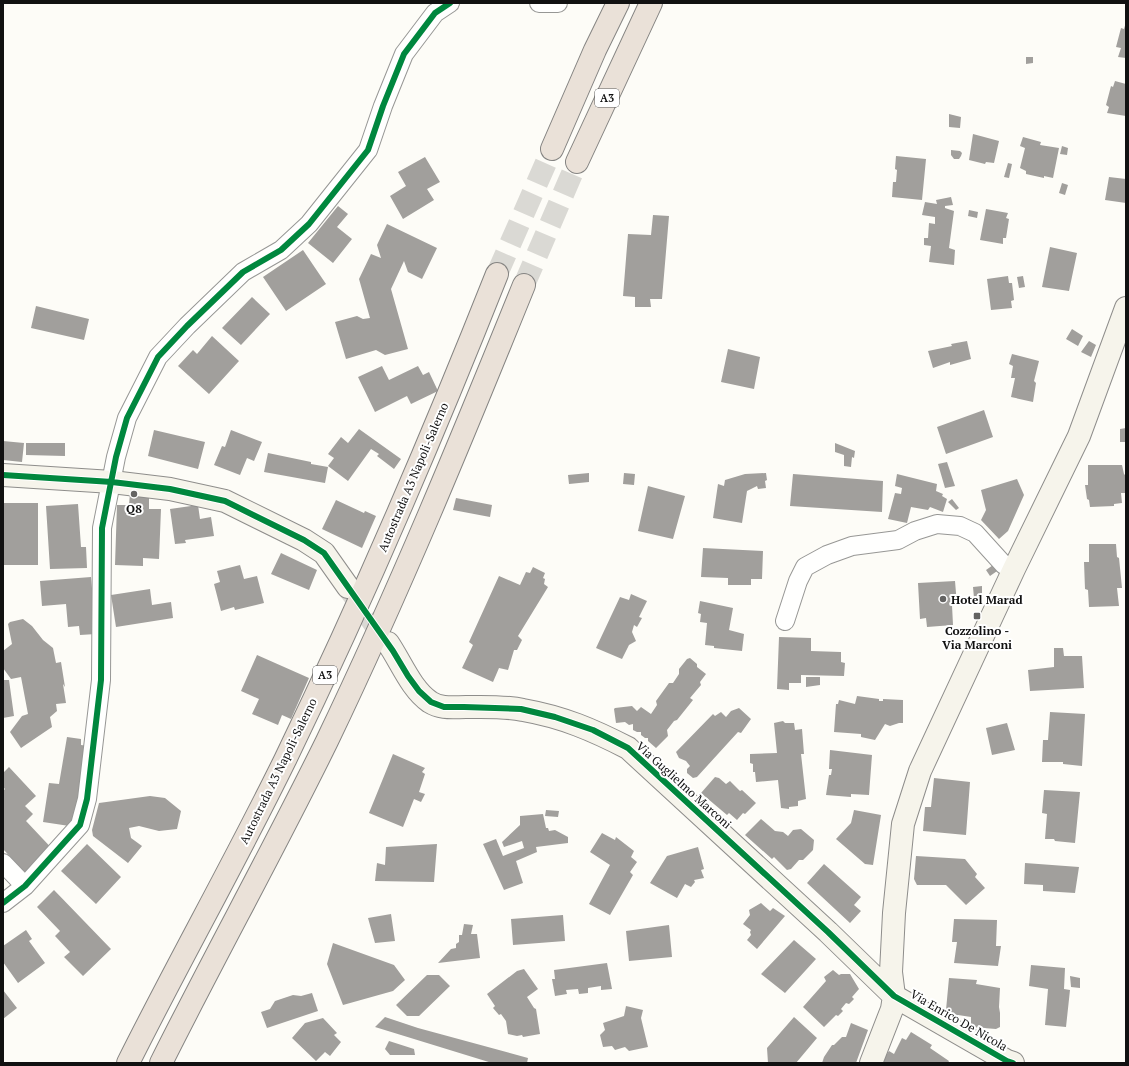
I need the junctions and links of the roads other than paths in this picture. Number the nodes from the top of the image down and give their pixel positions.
1 (450, 3) edge
2 (539, 3) edge
3 (558, 3) edge
4 (618, 3) edge
5 (651, 3) edge
6 (552, 149) tunnel mouth
7 (577, 162) tunnel mouth
8 (497, 274) tunnel mouth
9 (524, 285) tunnel mouth
10 (1126, 308) edge
11 (3, 475) edge
12 (112, 482) junction
13 (1014, 569) junction
14 (348, 587) tunnel mouth
15 (785, 621) dead end
16 (388, 644) tunnel mouth
17 (3, 863) edge
18 (25, 886) junction
19 (3, 903) edge
20 (894, 996) junction
21 (1008, 1062) edge
22 (128, 1063) edge
23 (160, 1063) edge
24 (871, 1063) edge

1 - 12 street
2 - 3 street
4 - 6 highway, A3
5 - 7 highway, A3
8 - 22 highway, Autostrada A3 Napoli-Salerno / A3
9 - 23 highway, A3
10 - 13 street
11 - 12 street
12 - 14 street
12 - 18 street
13 - 15 street
13 - 20 street
16 - 20 street, Via Guglielmo Marconi
17 - 18 street
18 - 19 street
20 - 21 street, Via Enrico De Nicola
20 - 24 street

